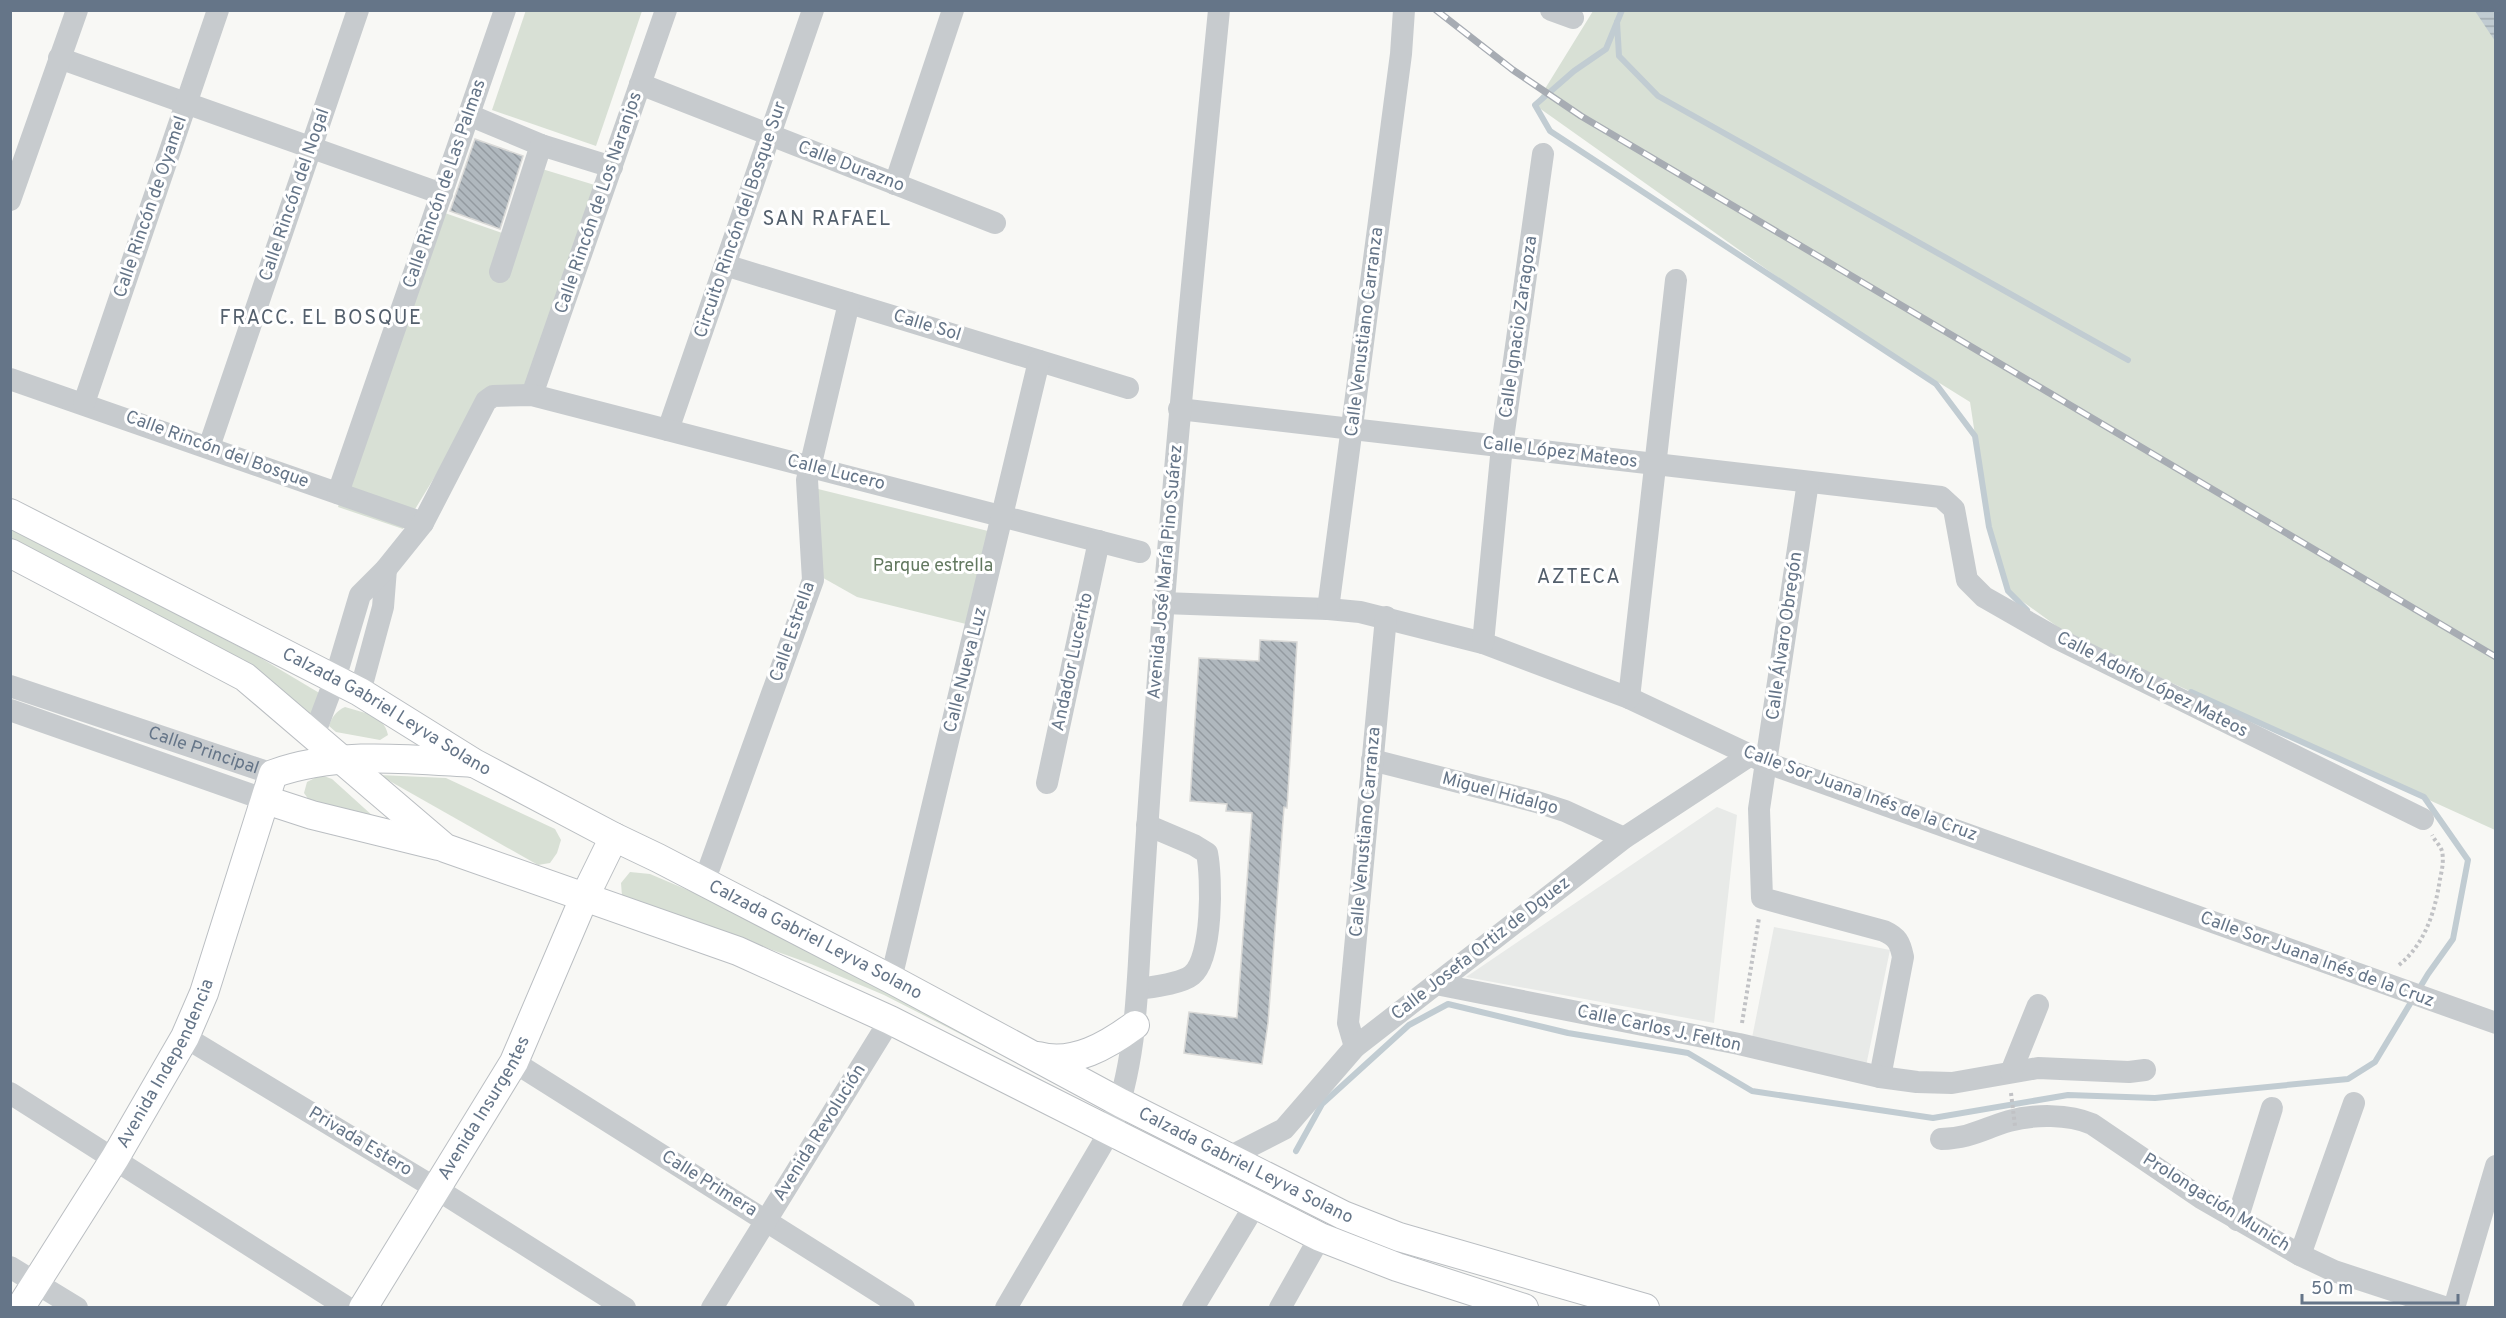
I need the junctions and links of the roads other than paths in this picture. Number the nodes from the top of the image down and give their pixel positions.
1 (77, 10) edge
2 (218, 10) edge
3 (358, 10) edge
4 (505, 10) edge
5 (666, 10) edge
6 (813, 10) edge
7 (953, 10) edge
8 (1219, 10) edge
9 (1404, 10) edge
10 (1551, 10) edge
11 (1573, 18) dead end
12 (59, 58) junction
13 (640, 84) junction
14 (186, 103) junction
15 (469, 115) junction
16 (770, 135) junction
17 (541, 145) junction
18 (311, 147) junction
19 (1544, 153) dead end
20 (612, 167) junction
21 (895, 184) junction
22 (441, 194) junction
23 (10, 200) edge
24 (995, 223) dead end
25 (725, 265) junction
26 (500, 272) dead end
27 (1676, 280) dead end
28 (849, 303) junction
29 (1039, 361) junction
30 (10, 379) edge
31 (1128, 388) dead end
32 (532, 395) junction
33 (84, 403) junction
34 (1179, 409) junction
35 (1352, 429) junction
36 (668, 430) junction
37 (1502, 446) junction
38 (209, 447) junction
39 (1656, 464) junction
40 (810, 466) junction
41 (1808, 482) junction
42 (338, 493) junction
43 (1941, 497) joint
44 (10, 513) edge
45 (1003, 516) junction
46 (423, 523) junction
47 (1099, 541) junction
48 (1140, 552) dead end
49 (10, 553) edge
50 (1163, 603) junction
51 (1328, 609) junction
52 (1386, 617) junction
53 (1483, 643) junction
54 (348, 685) junction
55 (10, 686) edge
56 (1629, 699) junction
57 (10, 710) edge
58 (314, 735) junction
59 (1758, 759) junction
60 (1372, 760) junction
61 (341, 761) junction
62 (474, 763) junction
63 (1047, 783) dead end
64 (270, 787) junction
65 (2423, 819) road end
66 (1147, 825) junction
67 (614, 837) junction
68 (1624, 838) junction
69 (445, 848) junction
70 (704, 882) junction
71 (584, 898) junction
72 (891, 979) junction
73 (1436, 984) junction
74 (1138, 989) junction
75 (2038, 1005) dead end
76 (890, 1020) junction
77 (2496, 1023) edge
78 (1135, 1025) junction
79 (185, 1037) junction
80 (1355, 1047) junction
81 (1028, 1053) junction
82 (514, 1062) junction
83 (2145, 1070) dead end
84 (1880, 1077) junction
85 (2011, 1083) junction
86 (10, 1093) edge
87 (1121, 1103) junction
88 (2354, 1103) dead end
89 (2272, 1108) dead end
90 (1110, 1131) junction
91 (1941, 1139) dead end
92 (1229, 1157) junction
93 (115, 1158) junction
94 (2496, 1166) edge
95 (435, 1188) junction
96 (1255, 1204) junction
97 (766, 1220) junction
98 (2237, 1220) junction
99 (1320, 1237) junction
100 (2300, 1255) junction
101 (10, 1267) edge
102 (36, 1281) junction
103 (1465, 1299) edge
104 (1638, 1307) edge
105 (20, 1308) edge
106 (77, 1308) edge
107 (348, 1308) edge
108 (363, 1308) edge
109 (625, 1308) edge
110 (712, 1308) edge
111 (904, 1308) edge
112 (1006, 1308) edge
113 (1193, 1308) edge
114 (1280, 1308) edge
115 (1524, 1308) edge
116 (2447, 1308) edge
117 (2454, 1308) edge

1 - 12 street
2 - 14 street, Calle Rincón de Oyamel
3 - 18 street, Calle Rincón del Nogal
4 - 15 street, Calle Rincón de Las Palmas
5 - 13 street, Calle Rincón de Los Naranjos
6 - 16 street, Circuito Rincón del Bosque Sur
7 - 21 street
8 - 34 street, Avenida José María Pino Suárez
9 - 35 street, Calle Venustiano Carranza
10 - 11 street
12 - 14 street
12 - 23 street
13 - 16 street, Calle Durazno
13 - 20 street, Calle Rincón de Los Naranjos
14 - 18 street
14 - 33 street, Calle Rincón de Oyamel
15 - 17 street
15 - 22 street, Calle Rincón de Las Palmas
16 - 21 street, Calle Durazno
16 - 25 street, Circuito Rincón del Bosque Sur
17 - 20 street
17 - 26 street
18 - 22 street
18 - 38 street, Calle Rincón del Nogal
19 - 37 street, Calle Ignacio Zaragoza
20 - 32 street, Calle Rincón de Los Naranjos
21 - 24 street, Calle Durazno
22 - 42 street, Calle Rincón de Las Palmas
25 - 28 street, Calle Sol
25 - 36 street, Circuito Rincón del Bosque Sur
27 - 39 street
28 - 29 street, Calle Sol
28 - 40 street, Calle Estrella
29 - 31 street, Calle Sol
29 - 45 street, Calle Nueva Luz
30 - 33 street, Calle Rincón del Bosque
32 - 36 street, Calle Lucero
32 - 46 street, Calle Lucero
33 - 38 street, Calle Rincón del Bosque
34 - 35 street, Calle López Mateos
34 - 50 street, Avenida José María Pino Suárez
35 - 37 street, Calle López Mateos
35 - 51 street, Calle Venustiano Carranza
36 - 40 street, Calle Lucero
37 - 39 street, Calle López Mateos
37 - 53 street, Calle Ignacio Zaragoza
38 - 42 street, Calle Rincón del Bosque
39 - 41 street, Calle López Mateos
39 - 56 street
40 - 45 street, Calle Lucero
40 - 70 street, Calle Estrella
41 - 43 street, Calle López Mateos
41 - 59 street, Calle Álvaro Obregón
42 - 46 street, Calle Rincón del Bosque
43 - 65 street, Calle Adolfo López Mateos
44 - 54 main road, Calzada Gabriel Leyva Solano
45 - 47 street, Calle Lucero
45 - 72 street, Calle Nueva Luz
46 - 54 street
47 - 48 street, Calle Lucero
47 - 63 street, Andador Lucerito
49 - 58 main road, Calzada Gabriel Leyva Solano
50 - 51 street, Calle Sor Juana Inés de la Cruz
50 - 66 street, Avenida José María Pino Suárez
51 - 52 street, Calle Sor Juana Inés de la Cruz
52 - 53 street, Calle Sor Juana Inés de la Cruz
52 - 60 street, Calle Venustiano Carranza
53 - 56 street, Calle Sor Juana Inés de la Cruz
54 - 58 street
54 - 62 main road, Calzada Gabriel Leyva Solano
55 - 64 street, Calle Principal
56 - 59 street, Calle Sor Juana Inés de la Cruz
57 - 64 street, Calle Principal
58 - 61 main road, Calzada Gabriel Leyva Solano
59 - 68 street, Calle Josefa Ortiz de Dguez
59 - 77 street, Calle Sor Juana Inés de la Cruz
59 - 84 street, Calle Álvaro Obregón
60 - 68 street, Miguel Hidalgo
60 - 80 street, Calle Venustiano Carranza
61 - 62 main road, Calle Principal
61 - 64 main road, Calle Principal
61 - 69 main road, Calzada Gabriel Leyva Solano
62 - 67 main road, Calzada Gabriel Leyva Solano
64 - 69 main road, Calle Principal
64 - 79 main road, Avenida Independencia
66 - 74 street, Avenida José María Pino Suárez
66 - 74 street
67 - 70 main road, Calzada Gabriel Leyva Solano
67 - 71 main road, Avenida Insurgentes
68 - 73 street, Calle Josefa Ortiz de Dguez
69 - 71 main road, Calzada Gabriel Leyva Solano
70 - 72 main road, Calzada Gabriel Leyva Solano
71 - 76 main road, Calzada Gabriel Leyva Solano
71 - 82 main road, Avenida Insurgentes
72 - 81 main road, Calzada Gabriel Leyva Solano
73 - 80 street, Calle Josefa Ortiz de Dguez
73 - 84 street, Calle Carlos J. Felton
74 - 78 street, Avenida José María Pino Suárez
75 - 85 street
76 - 90 main road, Calzada Gabriel Leyva Solano
76 - 97 street, Avenida Revolución
78 - 81 main road
78 - 87 street, Avenida José María Pino Suárez
79 - 93 main road, Avenida Independencia
79 - 95 street, Privada Estero
80 - 92 street, Calle Josefa Ortiz de Dguez
81 - 87 main road, Calzada Gabriel Leyva Solano
82 - 95 main road, Avenida Insurgentes
82 - 97 street, Calle Primera
83 - 85 street, Calle Carlos J. Felton
84 - 85 street, Calle Carlos J. Felton
86 - 93 street
87 - 90 street, Avenida José María Pino Suárez
87 - 92 main road, Calzada Gabriel Leyva Solano
88 - 100 street
89 - 98 street
90 - 96 main road, Calzada Gabriel Leyva Solano
90 - 112 street, Avenida José María Pino Suárez
91 - 98 street, Prolongación Munich
92 - 104 main road, Calzada Gabriel Leyva Solano
93 - 102 main road, Avenida Independencia
93 - 107 street
94 - 117 street
95 - 108 main road, Avenida Insurgentes
95 - 109 street, Privada Estero
96 - 99 main road, Calzada Gabriel Leyva Solano
96 - 113 street
97 - 110 street, Avenida Revolución
97 - 111 street, Calle Primera
98 - 100 street, Prolongación Munich
99 - 103 main road, Calzada Gabriel Leyva Solano
99 - 114 street
100 - 116 street, Prolongación Munich
101 - 102 street
102 - 105 main road, Avenida Independencia
102 - 106 street
103 - 115 main road, Calzada Gabriel Leyva Solano

